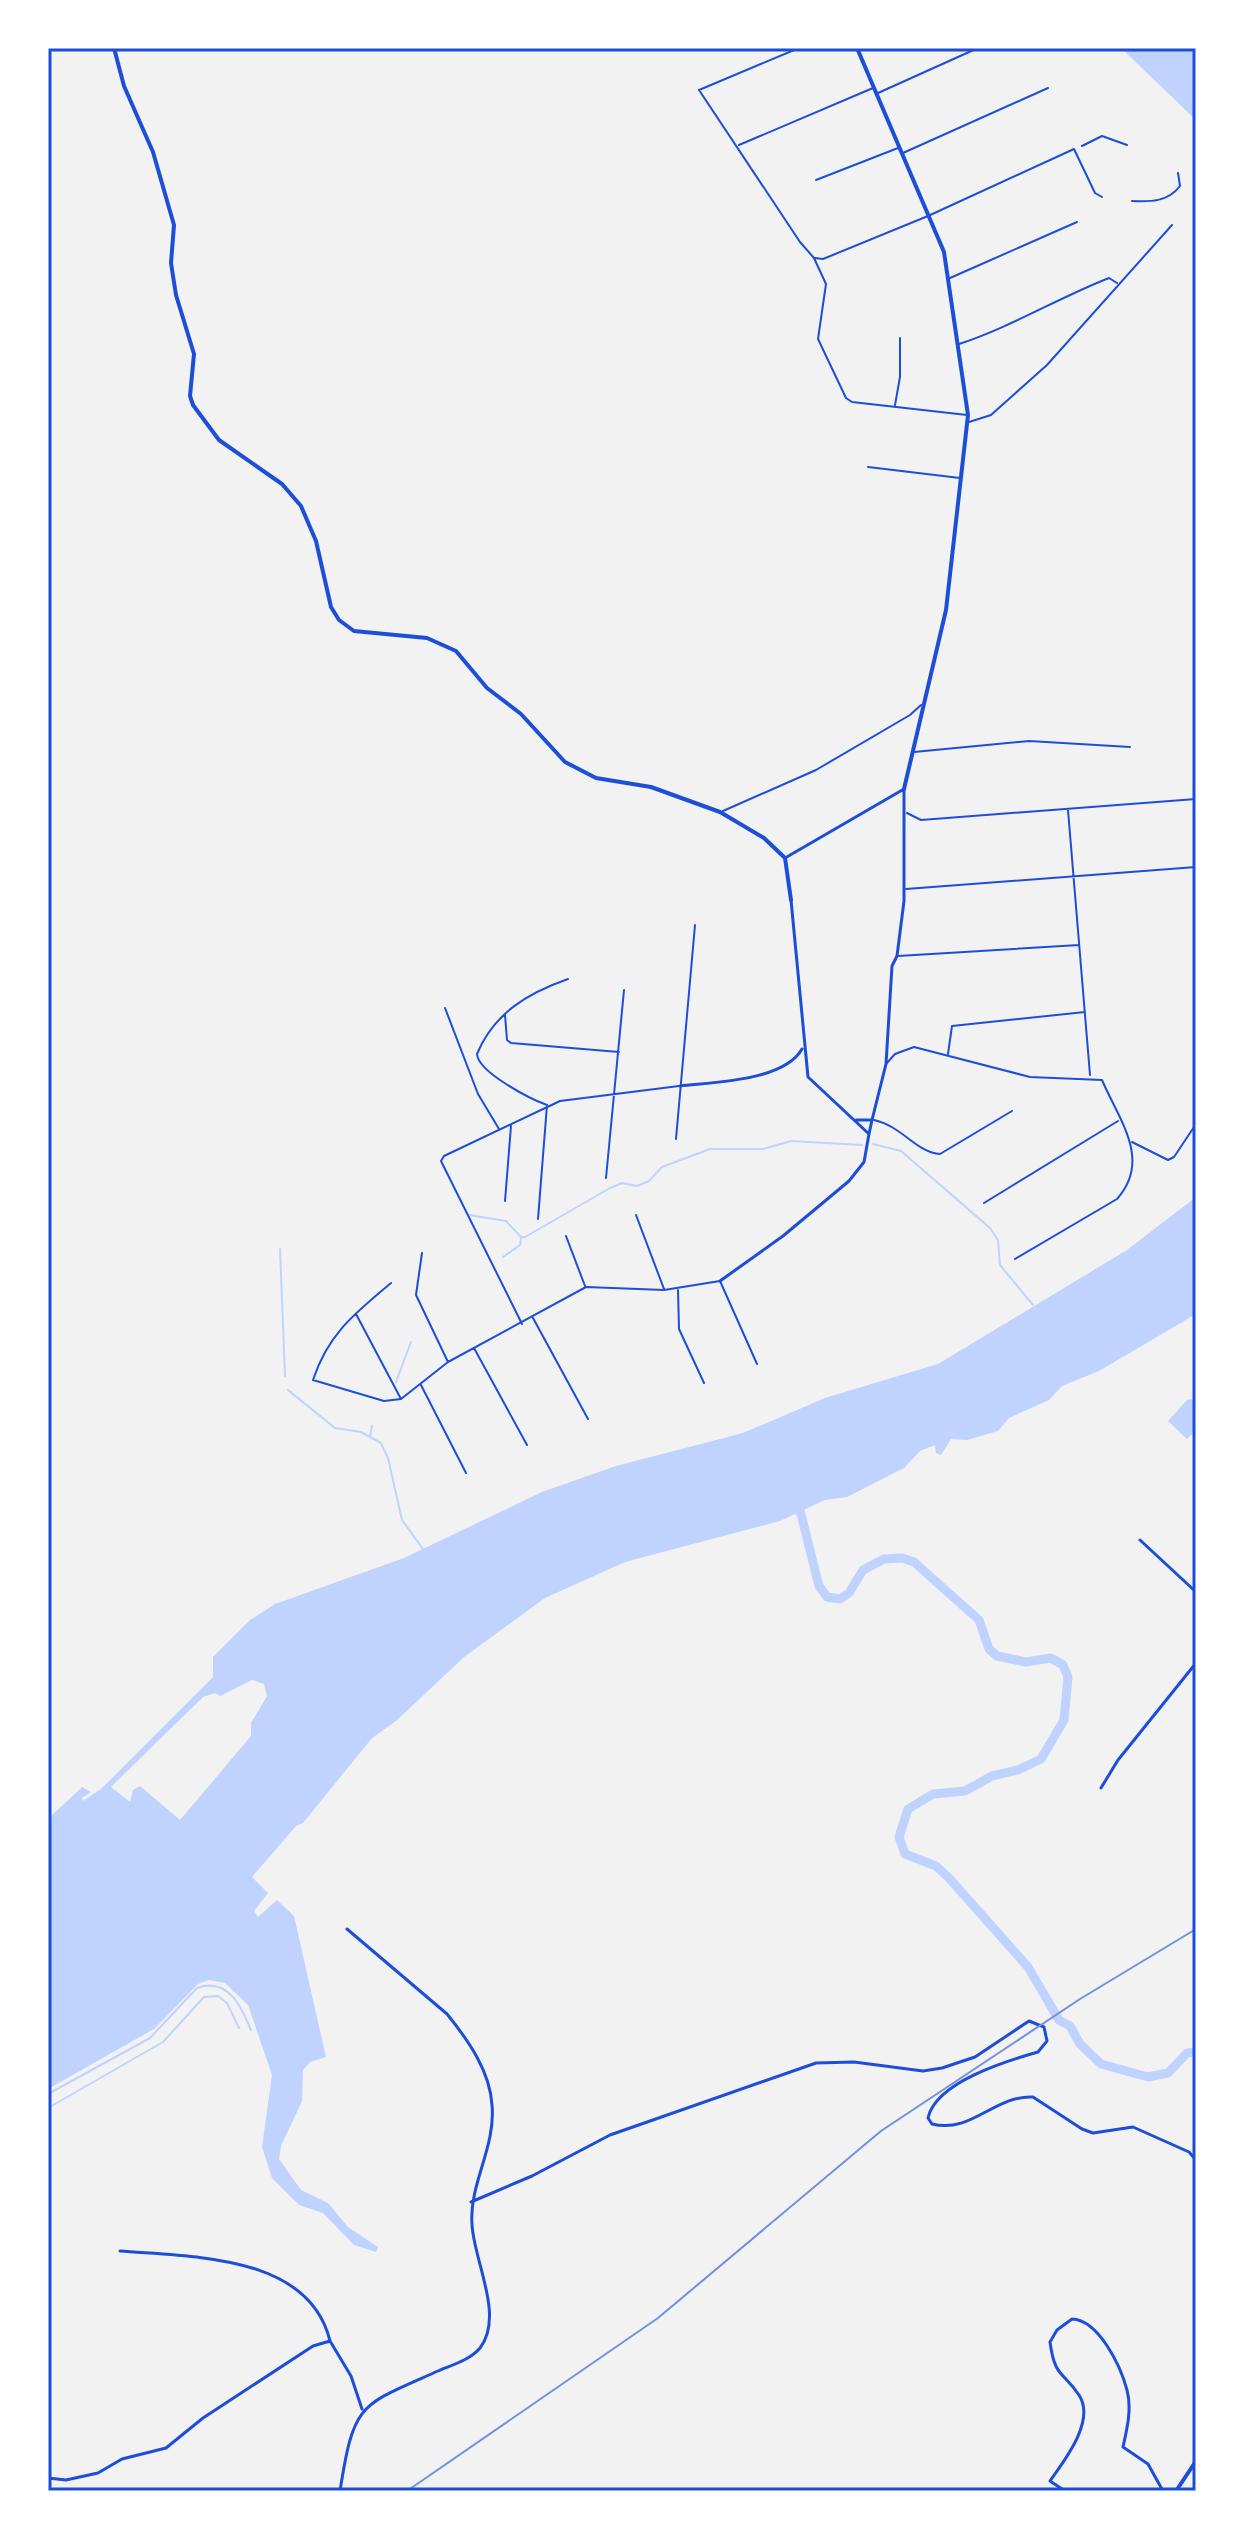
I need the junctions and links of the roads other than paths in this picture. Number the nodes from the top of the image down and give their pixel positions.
1 (114, 48) edge
2 (799, 48) edge
3 (857, 48) edge
4 (978, 48) edge
5 (1048, 88) dead end
6 (875, 91) junction
7 (1127, 145) dead end
8 (738, 146) junction
9 (1082, 146) dead end
10 (900, 150) junction
11 (1178, 173) dead end
12 (816, 180) dead end
13 (1102, 197) dead end
14 (1132, 201) dead end
15 (928, 216) junction
16 (1077, 222) dead end
17 (1172, 225) dead end
18 (814, 258) junction
19 (947, 279) junction
20 (1118, 284) junction
21 (900, 338) dead end
22 (957, 345) junction
23 (895, 406) junction
24 (968, 415) junction
25 (968, 422) junction
26 (868, 467) dead end
27 (961, 478) junction
28 (922, 705) junction
29 (1130, 747) dead end
30 (913, 752) junction
31 (904, 789) junction
32 (1196, 799) edge
33 (1068, 809) junction
34 (720, 812) junction
35 (907, 813) junction
36 (785, 858) junction
37 (1196, 867) edge
38 (1075, 877) junction
39 (905, 889) junction
40 (791, 900) joint
41 (695, 925) dead end
42 (1080, 945) junction
43 (897, 956) junction
44 (568, 979) dead end
45 (624, 990) dead end
46 (445, 1008) dead end
47 (1085, 1012) junction
48 (504, 1014) junction
49 (804, 1046) junction
50 (619, 1052) junction
51 (948, 1055) junction
52 (886, 1064) junction
53 (1091, 1077) junction
54 (680, 1086) junction
55 (615, 1094) junction
56 (547, 1105) junction
57 (1012, 1111) dead end
58 (856, 1120) junction
59 (872, 1120) junction
60 (1119, 1120) junction
61 (512, 1124) junction
62 (1196, 1124) edge
63 (500, 1130) junction
64 (869, 1134) junction
65 (676, 1139) dead end
66 (1131, 1141) junction
67 (606, 1178) dead end
68 (505, 1201) dead end
69 (984, 1203) dead end
70 (636, 1215) dead end
71 (538, 1219) dead end
72 (566, 1236) dead end
73 (422, 1253) dead end
74 (1015, 1259) dead end
75 (720, 1281) junction
76 (391, 1283) dead end
77 (586, 1287) junction
78 (678, 1289) junction
79 (664, 1290) junction
80 (355, 1313) junction
81 (533, 1318) junction
82 (522, 1324) junction
83 (474, 1348) junction
84 (448, 1362) junction
85 (757, 1364) dead end
86 (704, 1383) dead end
87 (420, 1384) junction
88 (401, 1399) junction
89 (588, 1419) dead end
90 (527, 1445) dead end
91 (466, 1473) dead end
92 (1140, 1540) dead end
93 (1196, 1592) edge
94 (1196, 1663) edge
95 (1101, 1788) dead end
96 (347, 1929) dead end
97 (1196, 2160) edge
98 (471, 2202) junction
99 (120, 2251) dead end
100 (330, 2341) junction
101 (362, 2409) junction
102 (1196, 2461) edge
103 (48, 2478) edge
104 (340, 2491) edge
105 (1065, 2491) edge
106 (1163, 2491) edge
107 (1176, 2491) edge

1 - 34 street
2 - 8 lane
3 - 6 street
4 - 6 lane
5 - 10 lane
6 - 8 lane
6 - 10 street
7 - 9 lane
8 - 18 lane
10 - 12 lane
10 - 15 street
11 - 14 lane
13 - 15 lane
15 - 18 lane
15 - 19 street
16 - 19 lane
17 - 20 lane
18 - 23 lane
19 - 22 street
20 - 22 lane
20 - 25 lane
21 - 23 lane
22 - 24 street
23 - 24 lane
24 - 25 street
25 - 27 street
26 - 27 lane
27 - 28 street
28 - 30 street
28 - 34 lane
29 - 30 lane
30 - 31 street
31 - 35 street
31 - 36 street
32 - 33 lane
33 - 35 lane
33 - 38 lane
34 - 36 street
35 - 39 street
36 - 40 street
37 - 38 lane
38 - 39 lane
38 - 42 lane
39 - 43 street
40 - 49 street
41 - 54 lane
42 - 43 lane
42 - 47 lane
43 - 52 street
44 - 48 lane
45 - 50 lane
46 - 63 lane
47 - 51 lane
47 - 53 lane
48 - 50 lane
48 - 56 lane
49 - 54 street
49 - 58 street
50 - 55 lane
51 - 52 lane
51 - 53 lane
52 - 59 street
53 - 60 lane
54 - 55 lane
54 - 65 lane
55 - 56 lane
55 - 67 lane
56 - 61 lane
56 - 71 lane
57 - 59 lane
58 - 59 street
58 - 64 street
59 - 64 street
60 - 66 lane
60 - 69 lane
61 - 63 lane
61 - 68 lane
62 - 66 lane
63 - 82 lane
64 - 75 street
66 - 74 lane
70 - 79 lane
72 - 77 lane
73 - 84 lane
75 - 78 lane
75 - 85 lane
76 - 80 lane
77 - 79 lane
77 - 81 lane
78 - 79 lane
78 - 86 lane
80 - 88 lane
80 - 88 lane
81 - 82 lane
81 - 89 lane
82 - 83 lane
83 - 84 lane
83 - 90 lane
84 - 87 lane
87 - 88 lane
87 - 91 lane
92 - 93 street
94 - 95 street
96 - 98 street
97 - 98 street
98 - 101 street
99 - 100 street
100 - 101 street
100 - 103 street
101 - 104 street
102 - 107 street
105 - 106 street

